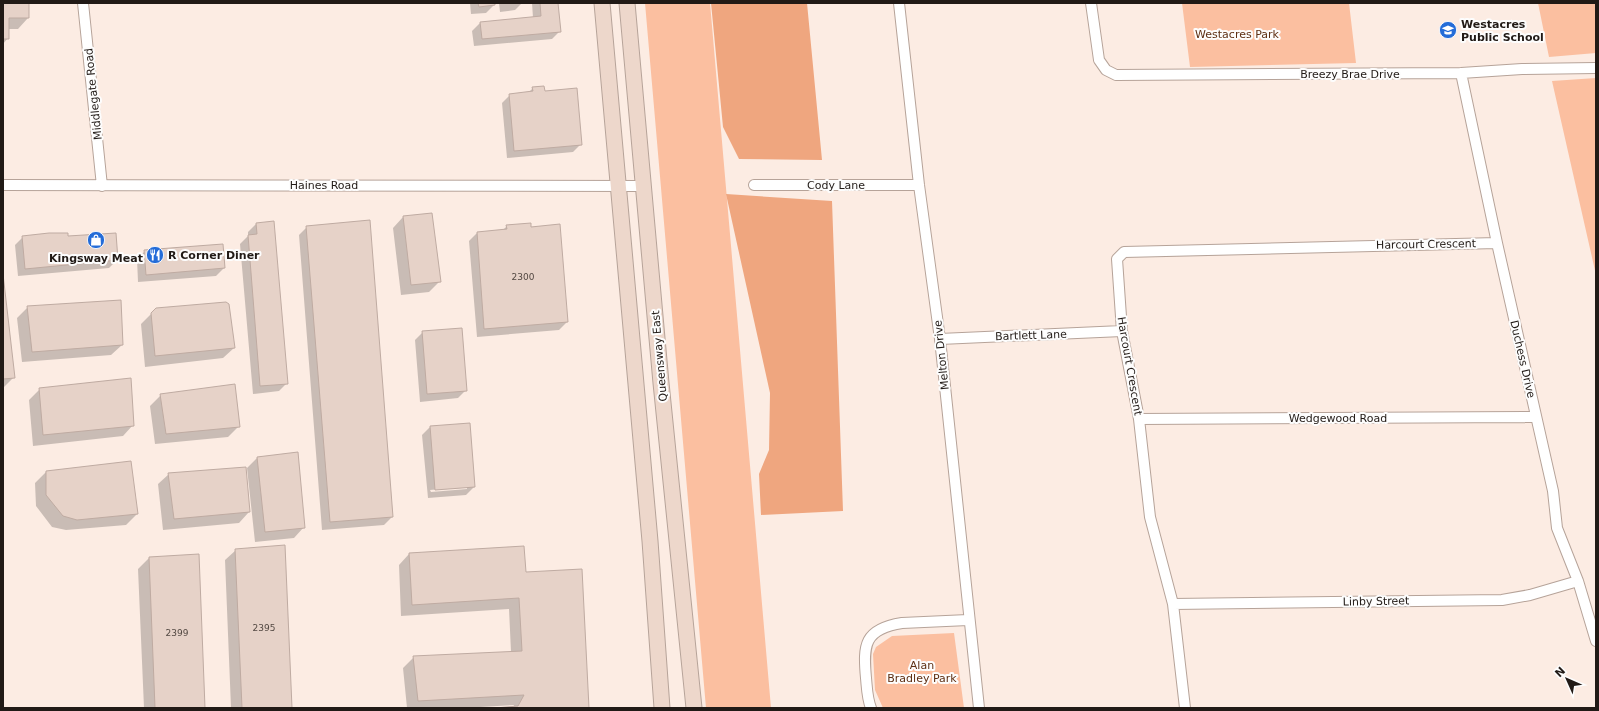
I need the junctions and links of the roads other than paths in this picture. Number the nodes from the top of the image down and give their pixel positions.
1 (83, 3) edge
2 (602, 3) edge
3 (627, 3) edge
4 (900, 3) edge
5 (1091, 3) edge
6 (1596, 68) edge
7 (1461, 73) junction
8 (3, 185) edge
9 (618, 185) junction
10 (754, 185) dead end
11 (919, 185) junction
12 (102, 186) junction
13 (644, 186) junction
14 (1497, 242) junction
15 (1122, 331) junction
16 (940, 339) junction
17 (1536, 417) junction
18 (1139, 419) junction
19 (1578, 581) junction
20 (1173, 604) junction
21 (968, 620) junction
22 (1596, 641) edge
23 (662, 708) edge
24 (694, 708) edge
25 (871, 708) edge
26 (978, 708) edge
27 (1185, 708) edge

1 - 12 street, Middlegate Road
2 - 9 main road
3 - 13 main road, Queensway East
4 - 11 street, Melton Drive
5 - 7 street, Breezy Brae Drive
6 - 7 street, Breezy Brae Drive
7 - 14 street, Duchess Drive
8 - 12 street, Haines Road
9 - 12 street, Haines Road
9 - 13 street, Haines Road
9 - 23 main road
10 - 11 street, Cody Lane
11 - 16 street, Melton Drive
13 - 24 main road, Queensway East
14 - 15 street, Harcourt Crescent
14 - 17 street, Duchess Drive
15 - 16 street, Bartlett Lane
15 - 18 street, Harcourt Crescent
16 - 21 street, Melton Drive
17 - 18 street, Wedgewood Road
17 - 19 street, Duchess Drive
18 - 20 street, Harcourt Crescent
19 - 20 street, Linby Street
19 - 22 street, Duchess Drive
20 - 27 street, Harcourt Crescent
21 - 25 street
21 - 26 street, Melton Drive

